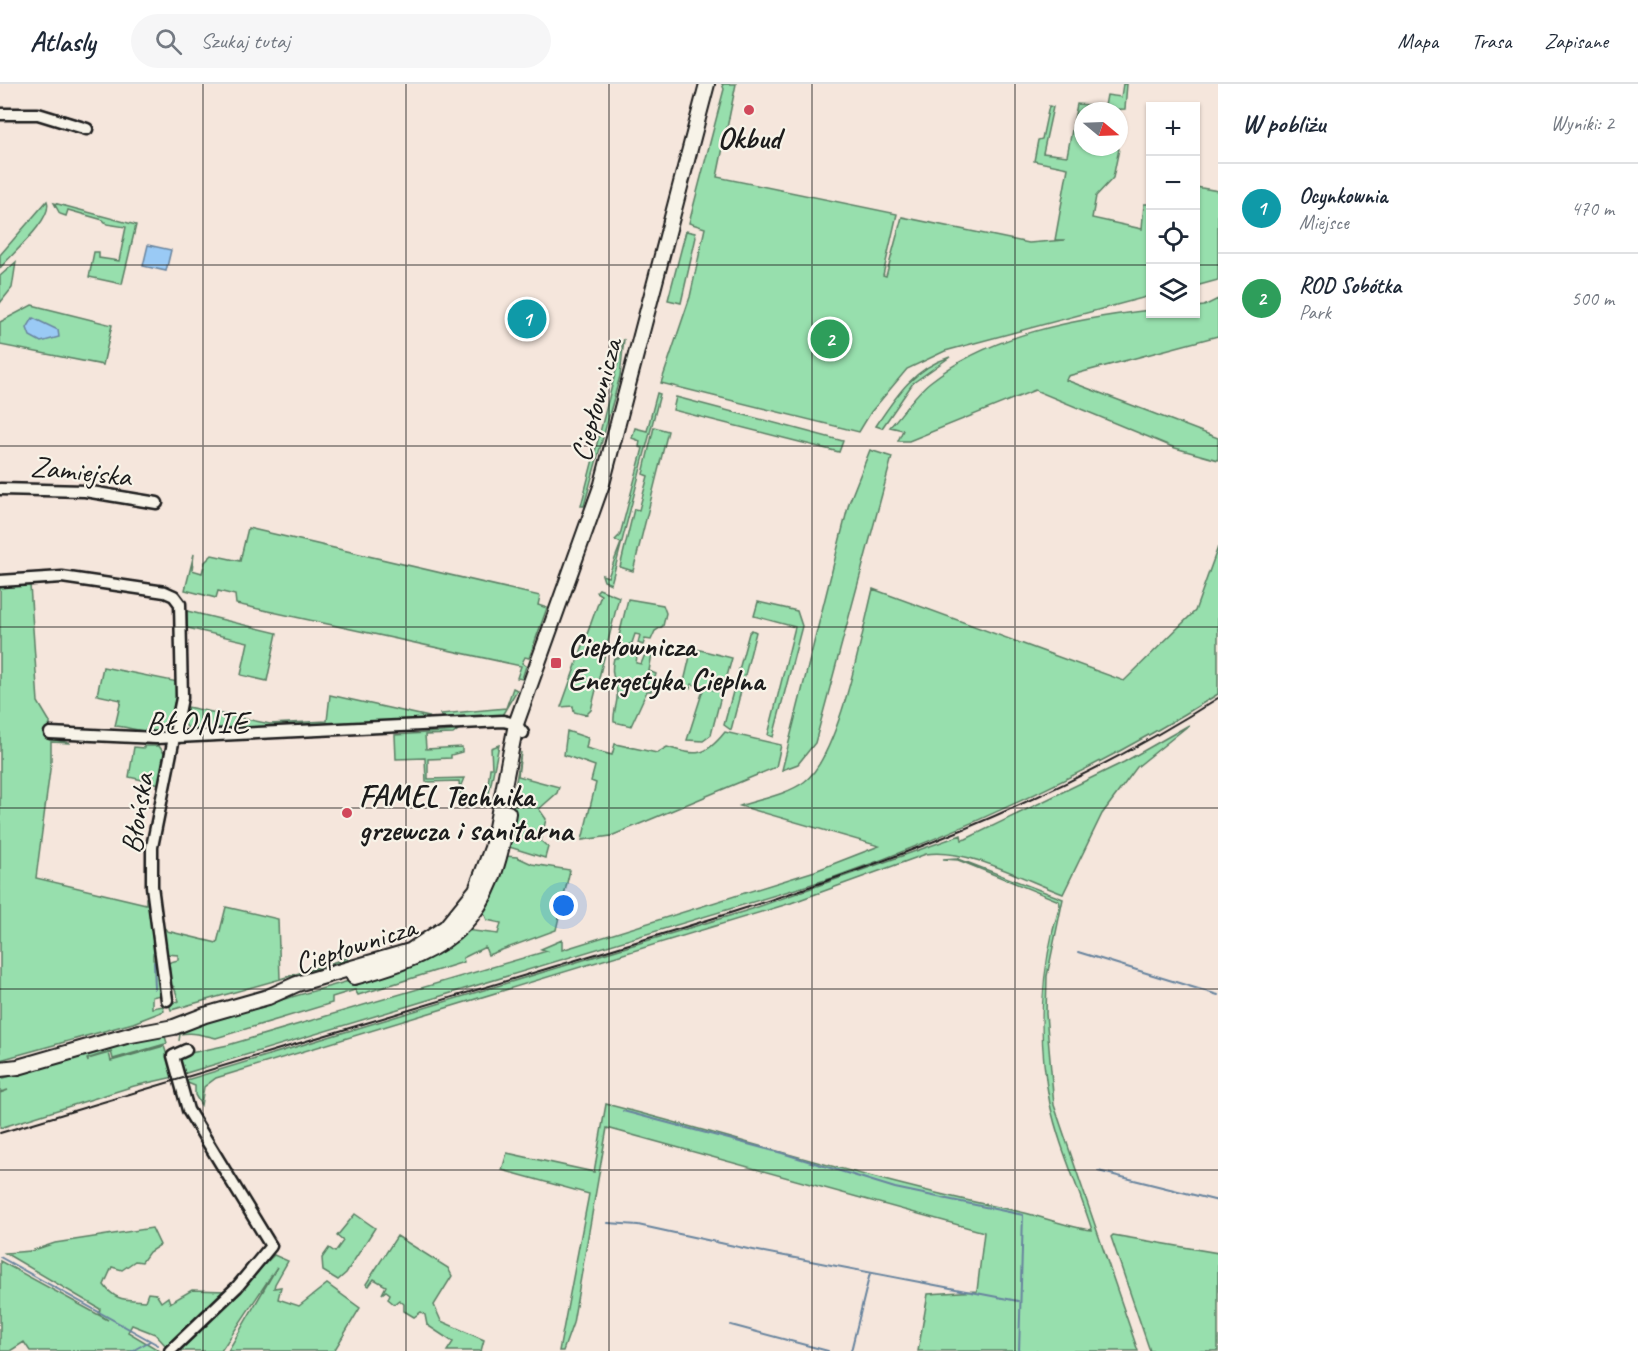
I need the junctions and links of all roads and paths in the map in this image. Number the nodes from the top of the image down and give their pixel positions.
1 (707, 84) edge
2 (716, 84) edge
3 (0, 114) edge
4 (87, 129) dead end
5 (0, 489) edge
6 (157, 503) dead end
7 (0, 581) edge
8 (519, 728) junction
9 (50, 733) dead end
10 (175, 736) junction
11 (167, 1000) dead end
12 (186, 1050) dead end
13 (18, 1067) junction
14 (0, 1069) edge
15 (0, 1077) edge
16 (170, 1351) edge

1 - 8 main road, Ciepłownicza
2 - 8 main road, Ciepłownicza
3 - 4 street
5 - 6 street, Zamiejska
7 - 10 street, Błońska
8 - 10 street
8 - 13 main road, Ciepłownicza
9 - 10 street
10 - 11 street, Błońska
12 - 16 street
13 - 14 main road, Ciepłownicza
13 - 15 main road, Ciepłownicza

